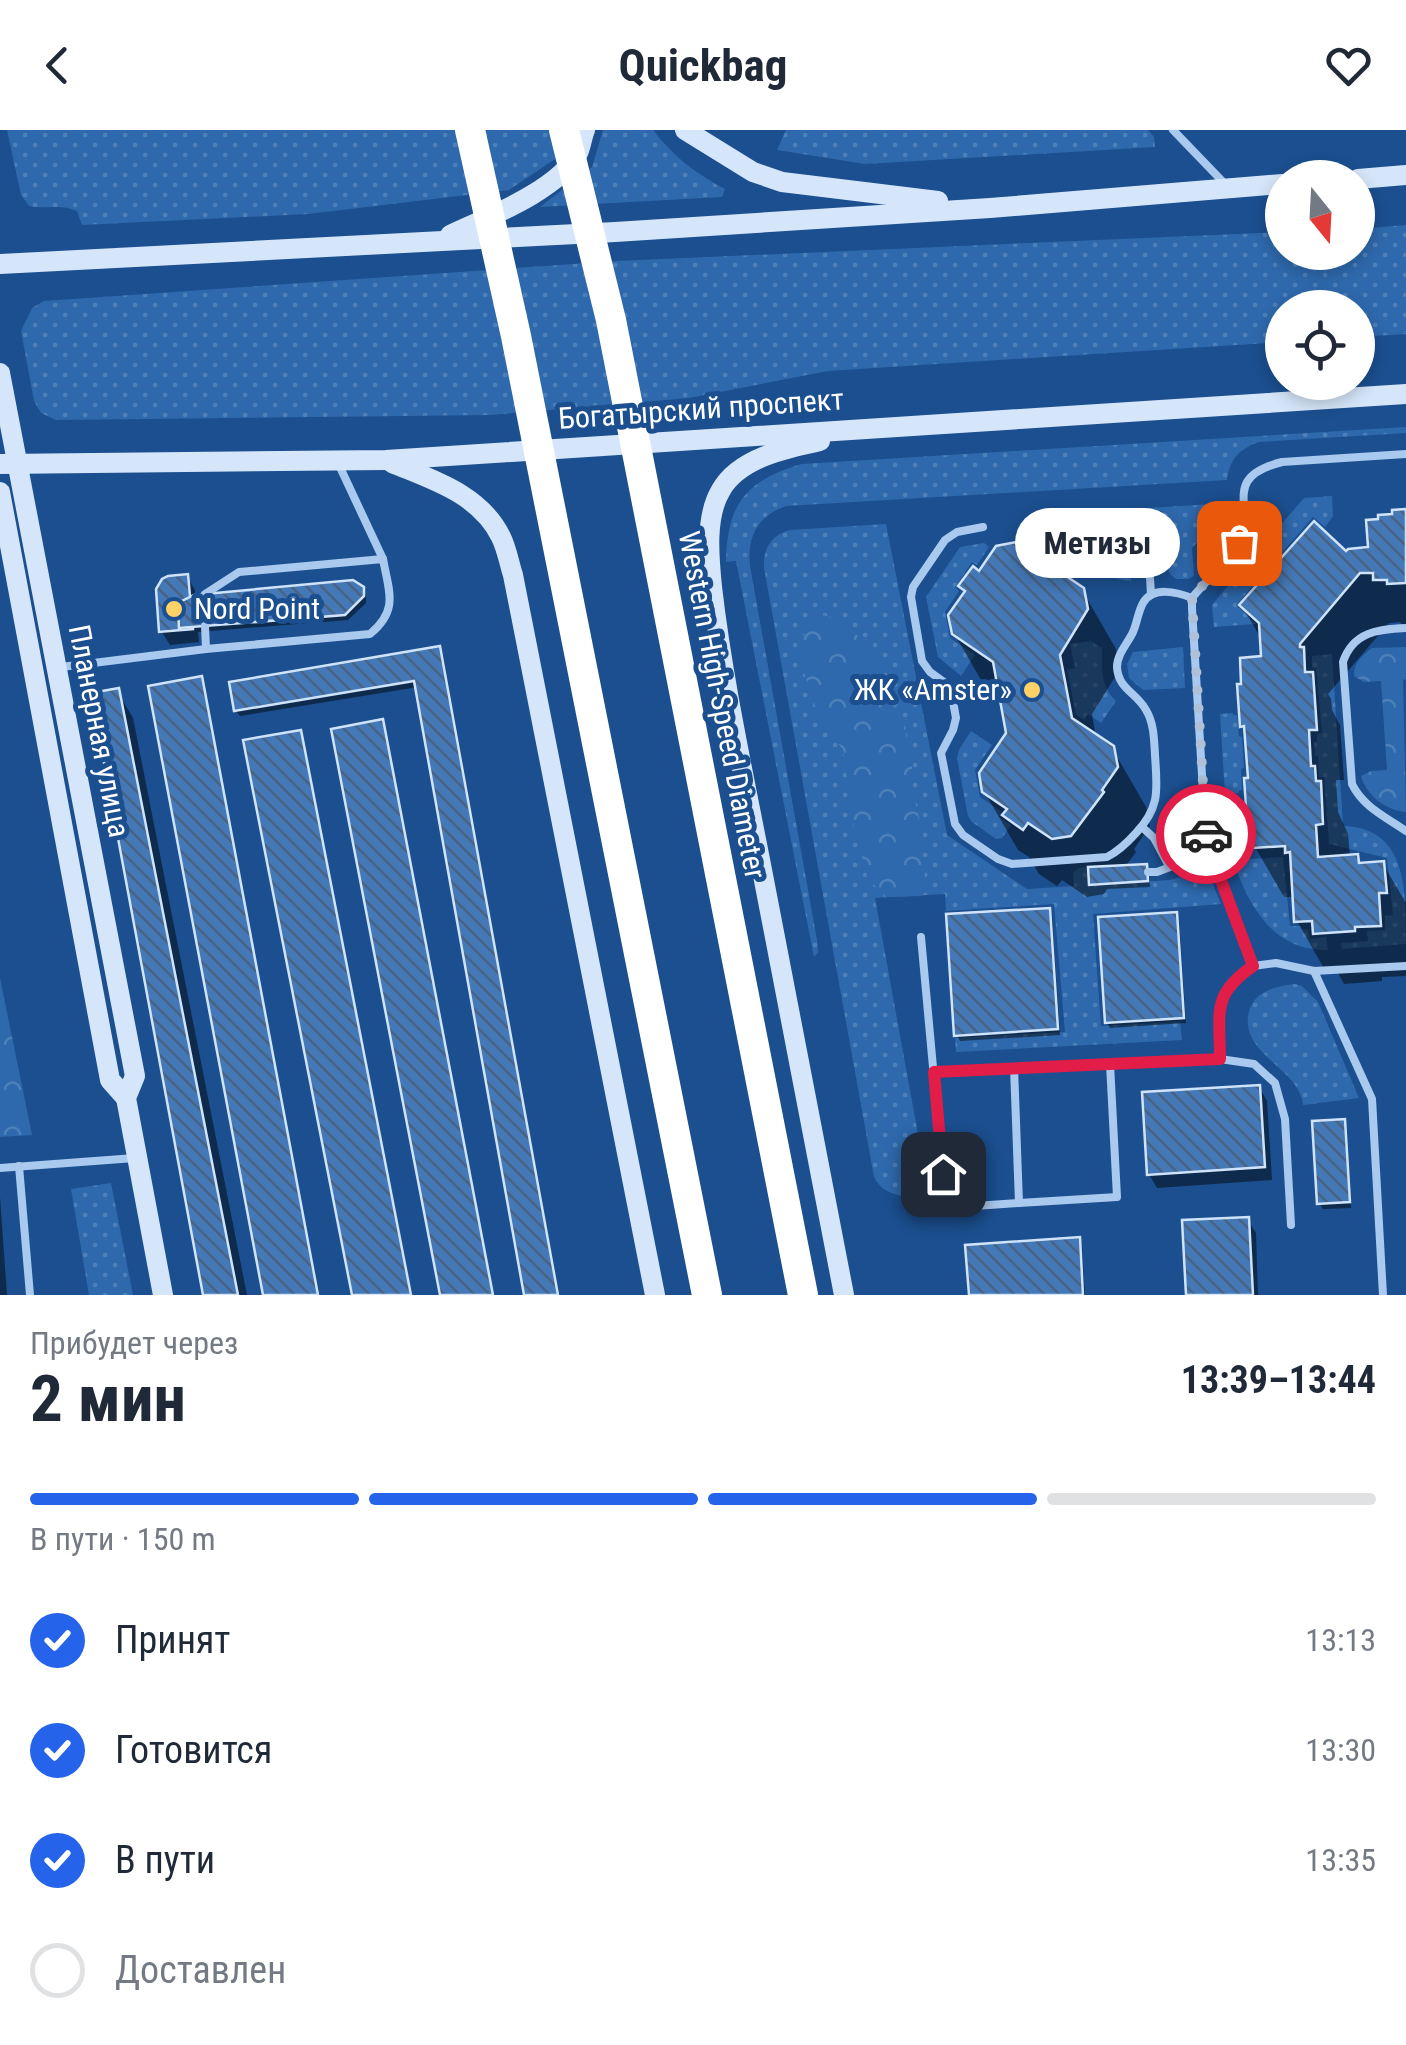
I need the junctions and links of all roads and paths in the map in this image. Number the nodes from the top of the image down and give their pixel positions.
1 (470, 130) edge
2 (564, 130) edge
3 (585, 130) edge
4 (685, 130) edge
5 (1173, 130) edge
6 (1406, 175) edge
7 (1375, 178) edge
8 (1265, 185) edge
9 (1229, 188) junction
10 (990, 208) junction
11 (438, 240) junction
12 (0, 264) edge
13 (0, 373) edge
14 (1406, 394) edge
15 (888, 426) junction
16 (1406, 454) edge
17 (386, 460) junction
18 (338, 462) junction
19 (9, 463) edge
20 (0, 492) edge
21 (983, 527) dead end
22 (1105, 545) dead end
23 (384, 559) junction
24 (204, 594) dead end
25 (1151, 595) junction
26 (1192, 598) junction
27 (204, 626) dead end
28 (1406, 628) edge
29 (206, 649) junction
30 (56, 668) junction
31 (1142, 827) junction
32 (1406, 830) edge
33 (1214, 862) junction
34 (1169, 866) junction
35 (1148, 872) dead end
36 (920, 937) dead end
37 (1253, 966) junction
38 (1406, 966) edge
39 (1314, 970) junction
40 (1220, 1059) junction
41 (1110, 1064) junction
42 (1014, 1068) junction
43 (934, 1072) junction
44 (126, 1098) junction
45 (137, 1158) junction
46 (19, 1166) junction
47 (0, 1168) edge
48 (1019, 1203) junction
49 (1292, 1225) dead end
50 (30, 1295) edge
51 (163, 1295) edge
52 (656, 1295) edge
53 (707, 1295) edge
54 (802, 1295) edge
55 (844, 1295) edge
56 (1382, 1295) edge

1 - 53 highway
2 - 54 highway, Western High-Speed Diameter
3 - 11 main road
4 - 10 main road
5 - 9 lane
6 - 7 main road
8 - 9 main road
9 - 10 main road
10 - 11 main road
11 - 12 main road
13 - 19 main road, Планерная улица
14 - 15 main road, Богатырский проспект
15 - 17 main road, Богатырский проспект
15 - 55 main road
16 - 26 lane
17 - 18 main road, Богатырский проспект
17 - 52 main road
18 - 19 main road, Богатырский проспект
18 - 23 lane
19 - 30 main road, Планерная улица
20 - 44 main road, Планерная улица
21 - 31 lane
22 - 25 lane
23 - 24 lane
23 - 29 lane
25 - 26 lane
25 - 31 lane
26 - 33 lane
27 - 29 lane
28 - 32 lane
29 - 30 lane
30 - 44 main road, Планерная улица
31 - 34 lane
33 - 34 lane
33 - 37 lane
34 - 35 lane
36 - 43 lane
37 - 39 lane
37 - 40 lane
38 - 39 lane
39 - 56 lane
40 - 41 lane
40 - 49 lane
41 - 42 lane
41 - 48 lane
42 - 43 lane
42 - 48 lane
43 - 48 lane
44 - 45 main road, Планерная улица
45 - 46 lane
45 - 51 main road, Планерная улица
46 - 47 lane
46 - 50 lane

